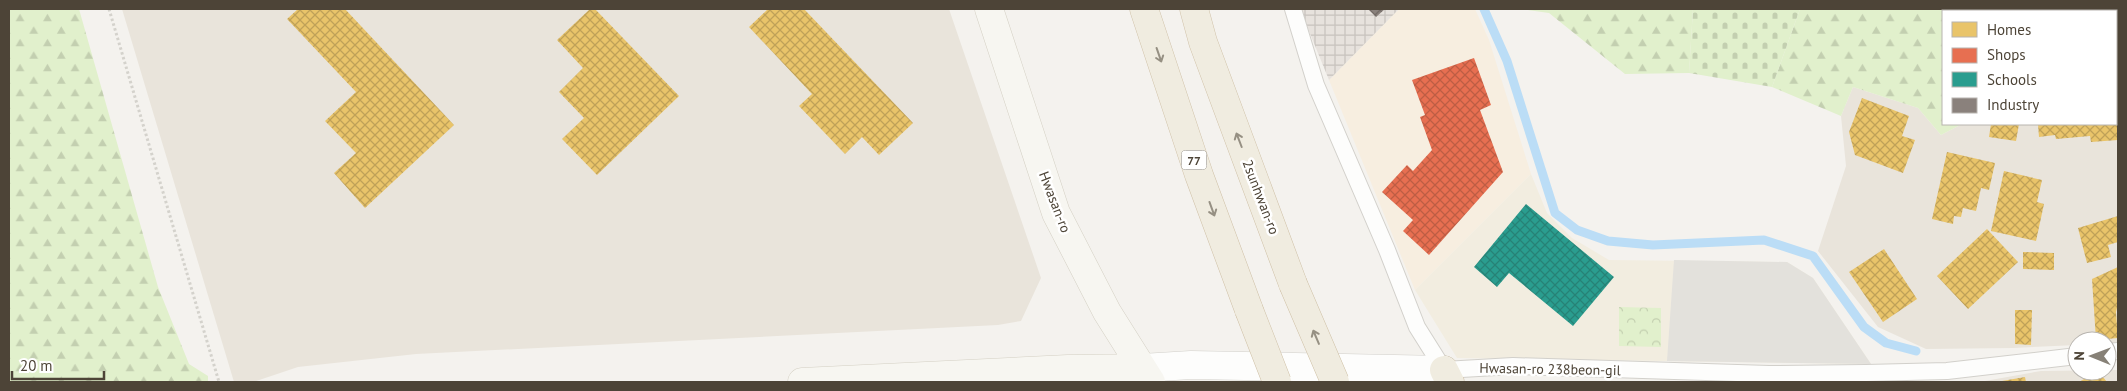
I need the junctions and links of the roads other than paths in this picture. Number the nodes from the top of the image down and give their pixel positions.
1 (989, 9) edge
2 (1144, 9) edge
3 (1194, 9) edge
4 (1293, 9) edge
5 (2067, 357) edge
6 (1146, 375) edge
7 (1447, 376) edge
8 (802, 382) edge
9 (1277, 382) edge
10 (1335, 382) edge

1 - 6 main road, Hwasan-ro
2 -> 9 highway, 77, bridge
10 -> 3 highway, 2sunhwan-ro, bridge
4 - 7 lane
5 - 7 lane, Hwasan-ro 238beon-gil
6 - 7 street, Hwasan-ro 238beon-gil
6 - 8 main road

